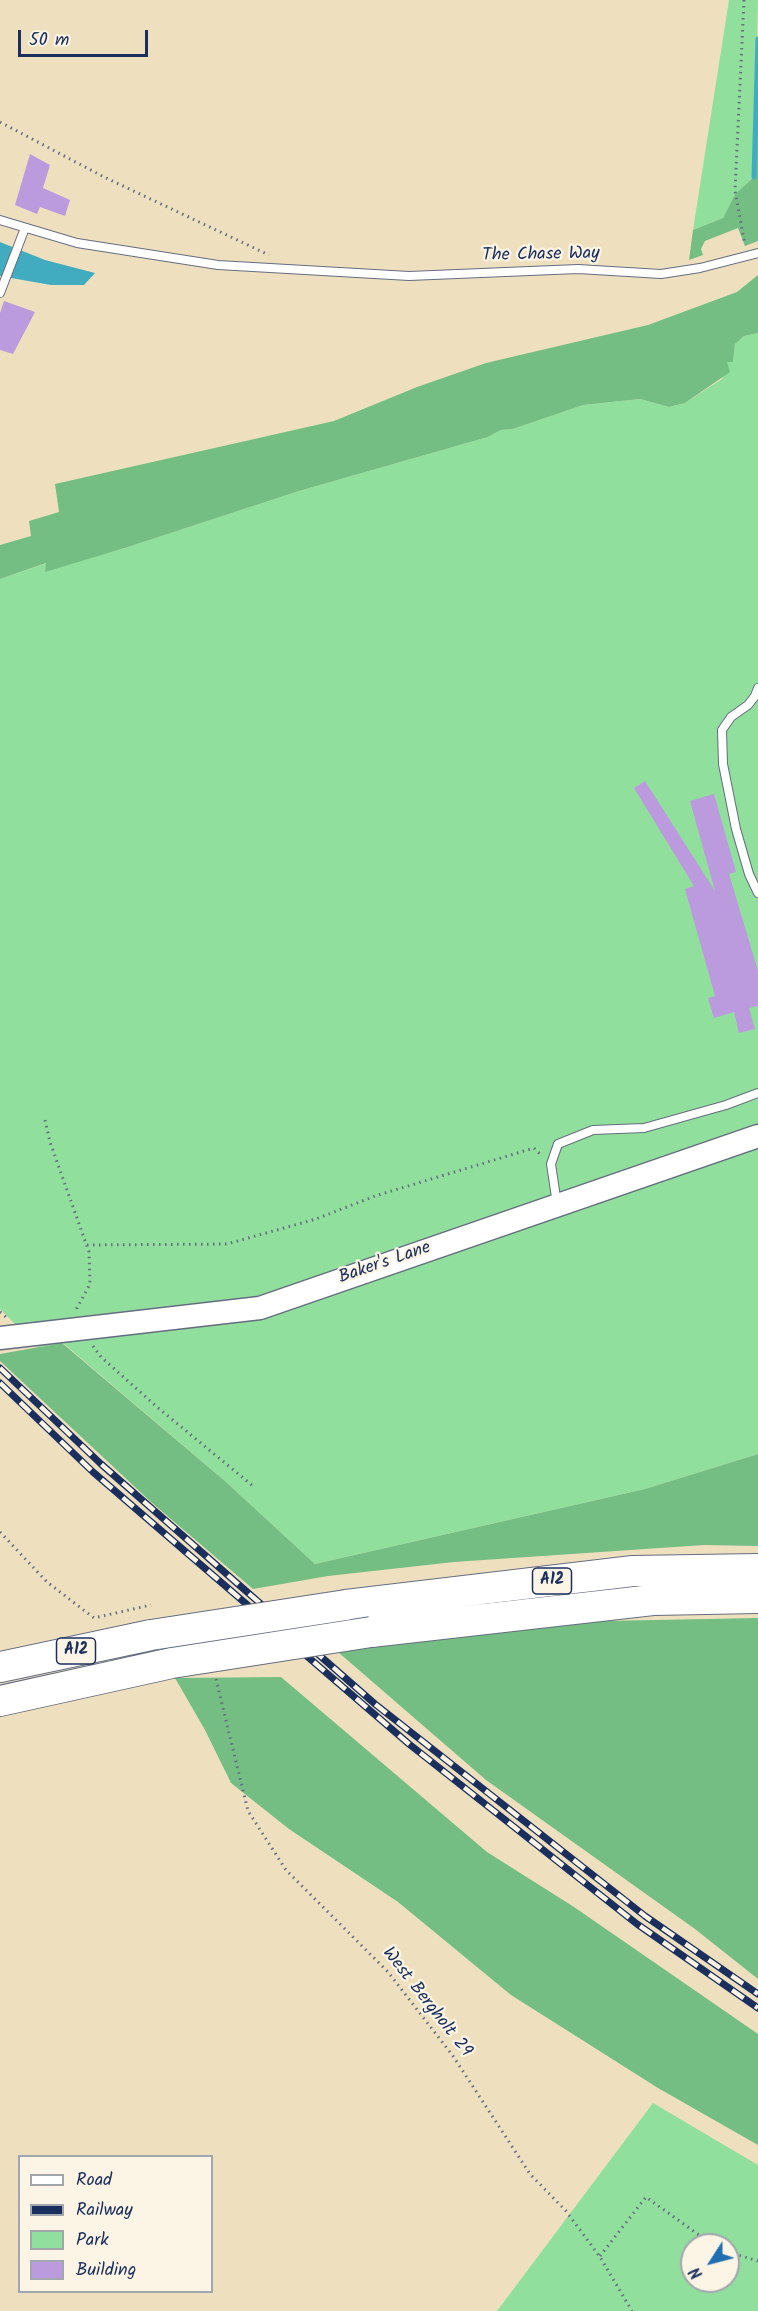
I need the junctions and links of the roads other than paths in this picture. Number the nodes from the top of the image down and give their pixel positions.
1 (0, 220) edge
2 (25, 228) junction
3 (758, 253) edge
4 (0, 293) edge
5 (758, 688) edge
6 (758, 893) edge
7 (758, 1093) edge
8 (758, 1136) edge
9 (557, 1204) junction
10 (0, 1338) edge
11 (758, 1569) edge
12 (758, 1598) edge
13 (0, 1667) edge
14 (0, 1701) edge

1 - 2 lane, The Chase Way
2 - 3 lane, The Chase Way
2 - 4 lane
5 - 6 lane
7 - 9 lane
8 - 9 street, Baker's Lane
9 - 10 street, Baker's Lane
11 - 13 highway, A12, bridge
12 - 14 highway, A12, bridge

